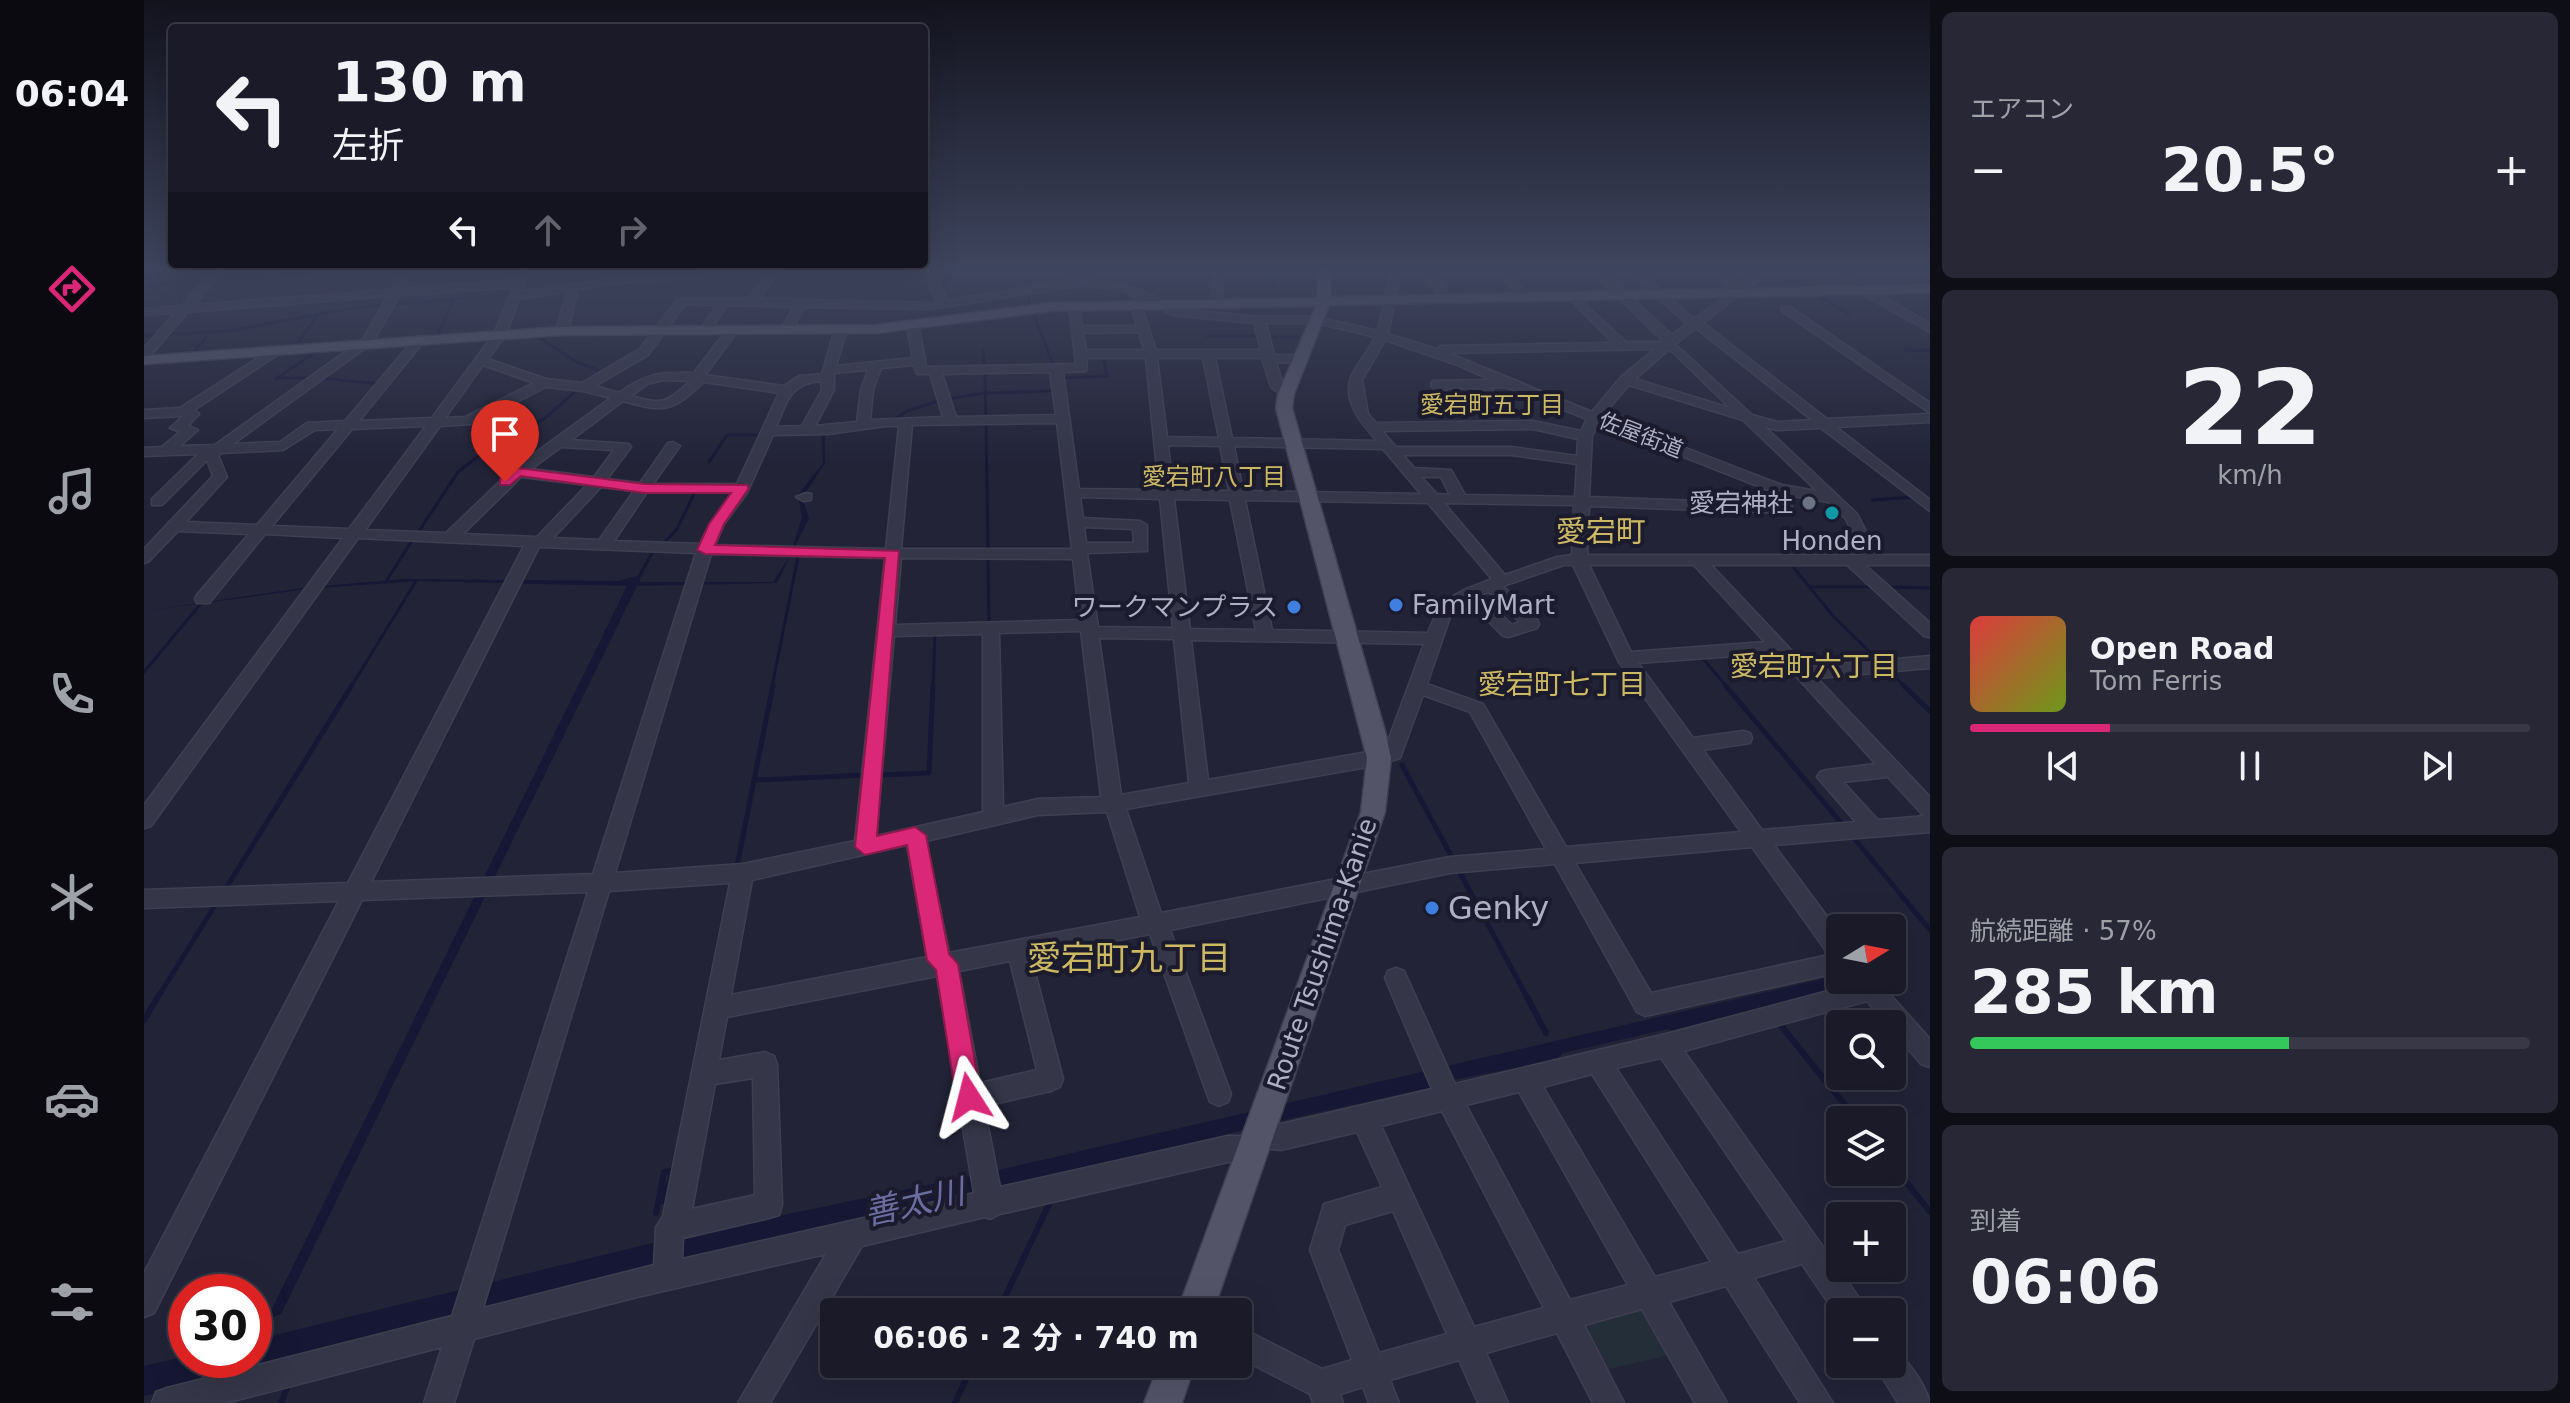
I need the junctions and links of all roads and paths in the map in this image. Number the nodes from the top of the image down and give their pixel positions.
1 (164, 333) edge
2 (371, 333) edge
3 (511, 333) edge
4 (656, 333) edge
5 (730, 333) edge
6 (840, 333) edge
7 (917, 333) edge
8 (1077, 333) edge
9 (1145, 333) edge
10 (1262, 333) edge
11 (1312, 333) edge
12 (1377, 333) edge
13 (1610, 333) edge
14 (1660, 333) edge
15 (1682, 333) edge
16 (1707, 333) edge
17 (1821, 333) edge
18 (500, 334) junction
19 (1381, 335) junction
20 (420, 339) junction
21 (365, 343) junction
22 (1669, 343) junction
23 (1623, 346) junction
24 (279, 349) junction
25 (1429, 351) junction
26 (1151, 353) junction
27 (1208, 353) junction
28 (1080, 354) junction
29 (1268, 356) junction
30 (144, 357) edge
31 (1301, 359) junction
32 (481, 360) junction
33 (917, 361) junction
34 (1485, 365) dead end
35 (1469, 366) junction
36 (875, 368) junction
37 (1056, 368) junction
38 (935, 371) junction
39 (829, 374) junction
40 (698, 378) junction
41 (1625, 380) junction
42 (544, 383) junction
43 (1507, 383) junction
44 (1483, 385) dead end
45 (584, 387) junction
46 (786, 390) junction
47 (1286, 394) junction
48 (620, 396) junction
49 (1930, 409) edge
50 (183, 412) junction
51 (147, 416) edge
52 (1594, 417) junction
53 (1745, 417) junction
54 (1930, 418) edge
55 (1063, 419) junction
56 (951, 421) junction
57 (434, 423) junction
58 (895, 423) junction
59 (1823, 423) junction
60 (350, 425) junction
61 (863, 425) junction
62 (1372, 427) junction
63 (807, 429) junction
64 (769, 431) junction
65 (1585, 436) junction
66 (1161, 441) junction
67 (1227, 441) junction
68 (557, 443) junction
69 (1294, 443) junction
70 (673, 446) dead end
71 (1389, 448) junction
72 (212, 450) junction
73 (166, 451) junction
74 (144, 452) edge
75 (1582, 461) junction
76 (518, 472) junction
77 (1409, 472) junction
78 (596, 484) junction
79 (645, 488) junction
80 (742, 488) junction
81 (1779, 489) junction
82 (1073, 493) junction
83 (1167, 496) junction
84 (1238, 497) junction
85 (1309, 498) junction
86 (1832, 498) junction
87 (1432, 499) junction
88 (1460, 499) junction
89 (198, 501) junction
90 (1581, 501) junction
91 (151, 502) edge
92 (1930, 507) edge
93 (1077, 522) junction
94 (175, 526) junction
95 (261, 529) junction
96 (353, 534) junction
97 (450, 538) junction
98 (537, 543) junction
99 (603, 545) junction
100 (705, 550) junction
101 (1080, 551) junction
102 (893, 554) junction
103 (144, 558) edge
104 (1579, 560) junction
105 (1930, 560) edge
106 (1700, 562) junction
107 (1853, 562) junction
108 (1874, 562) junction
109 (1497, 583) junction
110 (1470, 594) junction
111 (203, 599) dead end
112 (991, 628) junction
113 (1089, 628) junction
114 (886, 631) junction
115 (1930, 632) edge
116 (1182, 633) junction
117 (1265, 635) junction
118 (1350, 636) junction
119 (1434, 639) junction
120 (1779, 647) junction
121 (1625, 658) junction
122 (1930, 662) edge
123 (1803, 673) junction
124 (1417, 687) junction
125 (1743, 738) dead end
126 (1688, 745) junction
127 (1379, 758) junction
128 (1892, 769) junction
129 (1199, 787) junction
130 (1113, 804) junction
131 (1930, 810) edge
132 (993, 817) junction
133 (144, 820) edge
134 (1930, 824) edge
135 (1874, 829) junction
136 (915, 835) junction
137 (1756, 839) junction
138 (865, 847) junction
139 (1560, 856) junction
140 (743, 873) junction
141 (602, 882) junction
142 (1350, 885) junction
143 (356, 891) junction
144 (144, 899) edge
145 (1155, 923) junction
146 (1826, 933) edge
147 (1018, 950) junction
148 (946, 964) junction
149 (1826, 965) edge
150 (1396, 978) dead end
151 (1840, 994) edge
152 (1874, 994) edge
153 (717, 1008) junction
154 (1666, 1045) junction
155 (1930, 1056) edge
156 (1598, 1062) junction
157 (704, 1074) junction
158 (1525, 1080) junction
159 (1219, 1094) dead end
160 (1448, 1094) junction
161 (969, 1097) junction
162 (1364, 1118) junction
163 (1256, 1142) junction
164 (1400, 1196) junction
165 (990, 1203) junction
166 (670, 1230) dead end
167 (853, 1235) junction
168 (1808, 1249) junction
169 (1733, 1270) junction
170 (667, 1274) junction
171 (1649, 1293) junction
172 (1200, 1298) edge
173 (1842, 1298) edge
174 (144, 1303) edge
175 (1563, 1317) junction
176 (463, 1325) junction
177 (1466, 1344) junction
178 (1252, 1349) edge
179 (1371, 1370) junction
180 (1172, 1378) edge
181 (1899, 1378) edge
182 (1325, 1393) edge
183 (167, 1403) edge
184 (439, 1403) edge
185 (753, 1403) edge
186 (1163, 1403) edge
187 (1384, 1403) edge
188 (1493, 1403) edge
189 (1609, 1403) edge
190 (1712, 1403) edge
191 (1818, 1403) edge
192 (1916, 1403) edge

1 - 30 street
2 - 21 street
3 - 18 main road
4 - 45 street
5 - 40 street
6 - 39 street
7 - 33 street
8 - 28 street
9 - 26 street
10 - 29 street
11 - 31 main road
12 - 19 street, 佐屋街道
13 - 23 street
14 - 22 street
15 - 22 street
16 - 59 street
17 - 49 street
18 - 20 main road
18 - 32 street
19 - 25 street, 佐屋街道
19 - 62 street
20 - 21 main road
20 - 60 street
21 - 24 main road
21 - 72 street
22 - 23 street
22 - 41 street
22 - 53 street
23 - 25 street
24 - 30 main road
24 - 50 street
25 - 35 street, 佐屋街道
26 - 27 street
26 - 28 street
26 - 66 street
27 - 29 street
27 - 67 street
28 - 37 street
29 - 31 street
29 - 47 street
31 - 47 main road
32 - 42 street
32 - 57 street
33 - 36 street
33 - 38 street
34 - 35 street
35 - 43 street, 佐屋街道
36 - 39 street
36 - 61 street
37 - 38 street
37 - 55 street
38 - 56 street
39 - 46 street
39 - 63 street
40 - 46 street
40 - 48 street
40 - 48 street
41 - 52 street
41 - 53 street
42 - 45 street
42 - 57 street
43 - 44 street
43 - 52 street, 佐屋街道
45 - 48 street
46 - 64 street
47 - 69 main road, Route Tsushima-Kanie
48 - 68 street
50 - 51 street
50 - 73 street
52 - 65 street
52 - 81 street, 佐屋街道
53 - 59 street
53 - 86 street
54 - 59 street
55 - 56 street
55 - 82 street
56 - 58 street
57 - 60 street
57 - 96 street
58 - 61 street
58 - 102 street
59 - 92 street
60 - 72 street
60 - 95 street
61 - 63 street
62 - 65 street
62 - 71 street
63 - 64 street
64 - 80 street
65 - 75 street
66 - 67 street
66 - 83 street
67 - 69 street
67 - 84 street
68 - 76 street
68 - 78 street
69 - 71 street
69 - 85 main road, Route Tsushima-Kanie
70 - 79 street
71 - 75 street
71 - 77 street
72 - 73 street
72 - 89 street
72 - 91 street
73 - 74 street
75 - 90 street
76 - 78 street
76 - 97 street
77 - 87 street
77 - 88 street
78 - 79 street
78 - 98 street
79 - 80 street
79 - 99 street
80 - 100 street
81 - 86 street, 佐屋街道
81 - 90 street
82 - 83 street
82 - 93 street
83 - 84 street
83 - 116 street
84 - 85 street
84 - 117 street
85 - 87 street
85 - 118 main road, Route Tsushima-Kanie
86 - 108 street
87 - 88 street
87 - 109 street
88 - 90 street
89 - 91 street
89 - 94 street
90 - 104 street
93 - 101 street
93 - 101 street
94 - 95 street
94 - 103 street
95 - 96 street
95 - 111 street
96 - 97 street
96 - 133 street
97 - 98 street
98 - 99 street
98 - 143 street
99 - 100 street
100 - 102 street
100 - 141 street
101 - 102 street
101 - 113 street
102 - 114 street
104 - 106 street
104 - 109 street
104 - 121 street
105 - 108 street
106 - 107 street
106 - 120 street
107 - 108 street
107 - 115 street
109 - 110 street
109 - 110 street
110 - 119 street
112 - 113 street
112 - 114 street
112 - 132 street
113 - 116 street
113 - 130 street
114 - 138 street
116 - 117 street
116 - 129 street
117 - 118 street
118 - 119 street
118 - 127 main road, Route Tsushima-Kanie
119 - 124 street
120 - 121 street
120 - 123 street
121 - 126 street
122 - 123 street
123 - 128 street
124 - 127 street
124 - 139 street
125 - 126 street
126 - 137 street
127 - 129 street
127 - 142 main road, Route Tsushima-Kanie
128 - 131 street
128 - 135 street
129 - 130 street
130 - 132 street
130 - 145 street
132 - 136 street
134 - 135 street
135 - 137 street
136 - 138 street
136 - 148 street
137 - 139 street
137 - 146 street
138 - 140 street
139 - 142 street
139 - 149 street
140 - 141 street
140 - 153 street
141 - 143 street
141 - 176 street
142 - 145 street
142 - 163 main road, Route Tsushima-Kanie
143 - 144 street
143 - 174 street
145 - 147 street
145 - 159 street
147 - 148 street
147 - 161 street
148 - 153 street
148 - 161 street
150 - 160 street
151 - 154 street
152 - 155 street
153 - 157 street
154 - 156 street
154 - 168 street
156 - 158 street
156 - 169 street
157 - 157 street
158 - 160 street
158 - 171 street
160 - 162 street
160 - 175 street
161 - 165 street
162 - 163 street
162 - 164 street
163 - 165 street
163 - 172 main road, Route Tsushima-Kanie
164 - 177 street
164 - 179 street
165 - 167 street
166 - 170 street
167 - 170 street
167 - 185 street
168 - 169 street
168 - 173 street
169 - 171 street
169 - 191 street
170 - 176 street
171 - 175 street
171 - 190 street
175 - 177 street
175 - 189 street
176 - 183 street
176 - 184 street
177 - 179 street
177 - 188 street
178 - 182 street
179 - 182 street
179 - 187 street
180 - 186 main road
181 - 192 street

